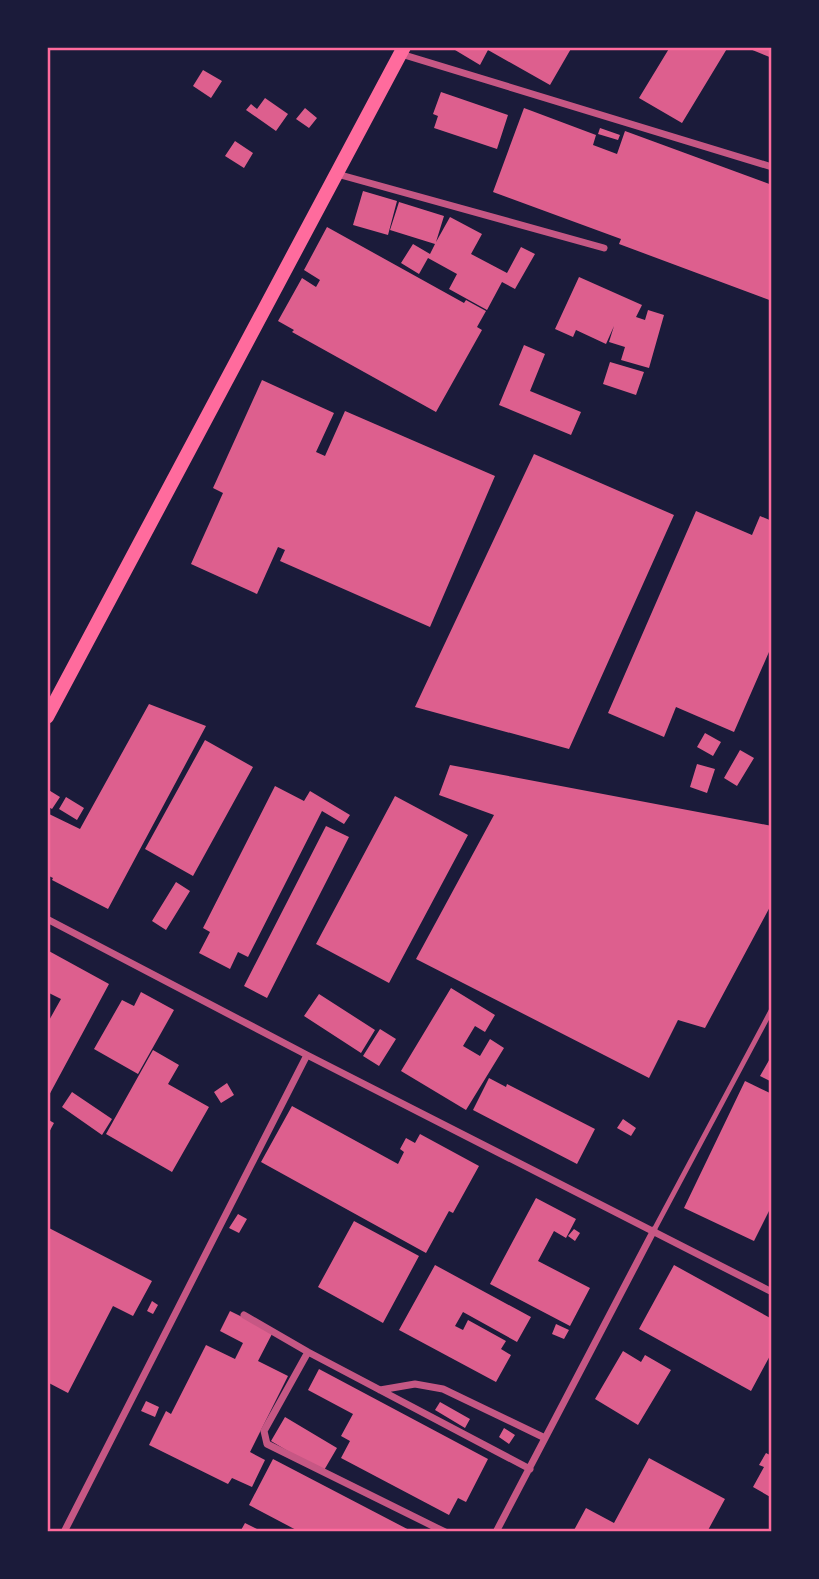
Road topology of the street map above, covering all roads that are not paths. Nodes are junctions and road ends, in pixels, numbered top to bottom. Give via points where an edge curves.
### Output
1 (402, 50) edge
2 (772, 167) edge
3 (337, 174) junction
4 (604, 248) dead end
5 (47, 717) edge
6 (47, 919) edge
7 (772, 1009) edge
8 (307, 1055) junction
9 (654, 1230) junction
10 (772, 1292) edge
11 (244, 1315) dead end
12 (308, 1352) junction
13 (379, 1390) junction
14 (545, 1438) junction
15 (530, 1469) junction
16 (64, 1532) edge
17 (446, 1532) edge
18 (496, 1532) edge

1 - 2 street
1 - 3 main road
3 - 4 street
3 - 5 main road
6 - 8 street
7 - 9 lane
8 - 9 street
8 - 16 street
9 - 10 street
9 - 14 street
11 - 12 street
12 - 13 street
12 - 17 street via 264,1431 267,1444
13 - 14 street via 415,1384 443,1390
13 - 15 street
14 - 15 street
15 - 18 street

